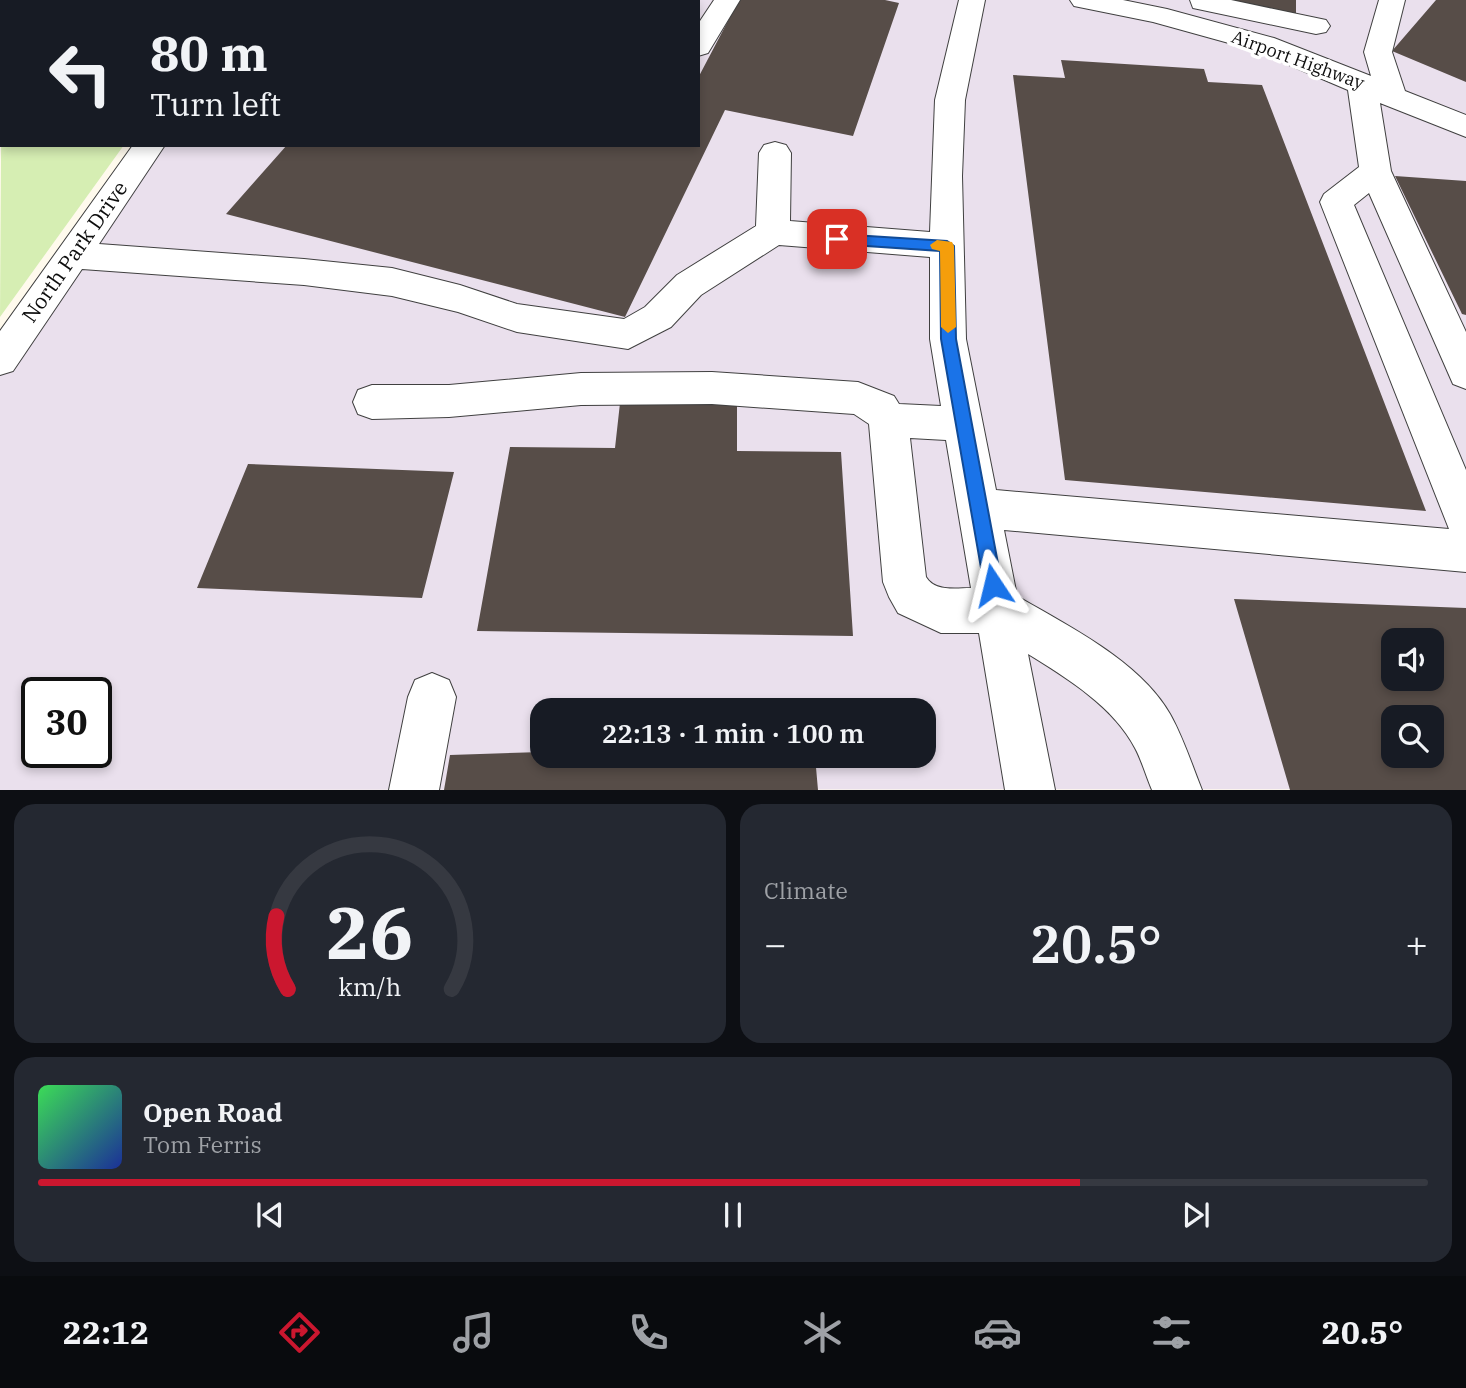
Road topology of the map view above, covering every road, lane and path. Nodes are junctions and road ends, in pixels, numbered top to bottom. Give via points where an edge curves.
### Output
1 (727, 0) edge
2 (972, 0) edge
3 (1083, 0) edge
4 (1193, 0) edge
5 (1392, 0) edge
6 (1316, 13) edge
7 (700, 44) edge
8 (1312, 62) junction
9 (1362, 83) junction
10 (1392, 96) junction
11 (1466, 127) edge
12 (149, 147) edge
13 (775, 153) dead end
14 (1375, 171) junction
15 (773, 232) junction
16 (947, 246) junction
17 (72, 255) junction
18 (0, 360) edge
19 (1466, 373) edge
20 (372, 402) dead end
21 (888, 420) junction
22 (964, 424) junction
23 (979, 508) junction
24 (1466, 520) edge
25 (1466, 551) edge
26 (998, 610) junction
27 (432, 697) dead end
28 (414, 789) edge
29 (1030, 789) edge
30 (1177, 789) edge

1 - 7 street
2 - 16 street via 950,100
3 - 8 street, Airport Highway via 1184,22
4 - 6 street
5 - 10 street via 1378,52
6 - 8 street
8 - 9 street, Airport Highway
9 - 10 street, Airport Highway
9 - 14 street
10 - 11 street, Airport Highway
12 - 17 street, North Park Drive
13 - 15 street
14 - 19 street
14 - 24 street via 1336,202
15 - 16 street
15 - 17 street via 689,285 658,317 628,334 517,318 392,282
16 - 22 street via 948,339
17 - 18 street, North Park Drive
20 - 21 street via 449,401 581,389 712,388 858,398 880,408
21 - 22 street
21 - 26 street via 905,582 914,598 941,611
22 - 23 street
23 - 25 street
23 - 26 street
26 - 29 street
26 - 30 street via 1074,656 1127,696 1153,731
27 - 28 street

